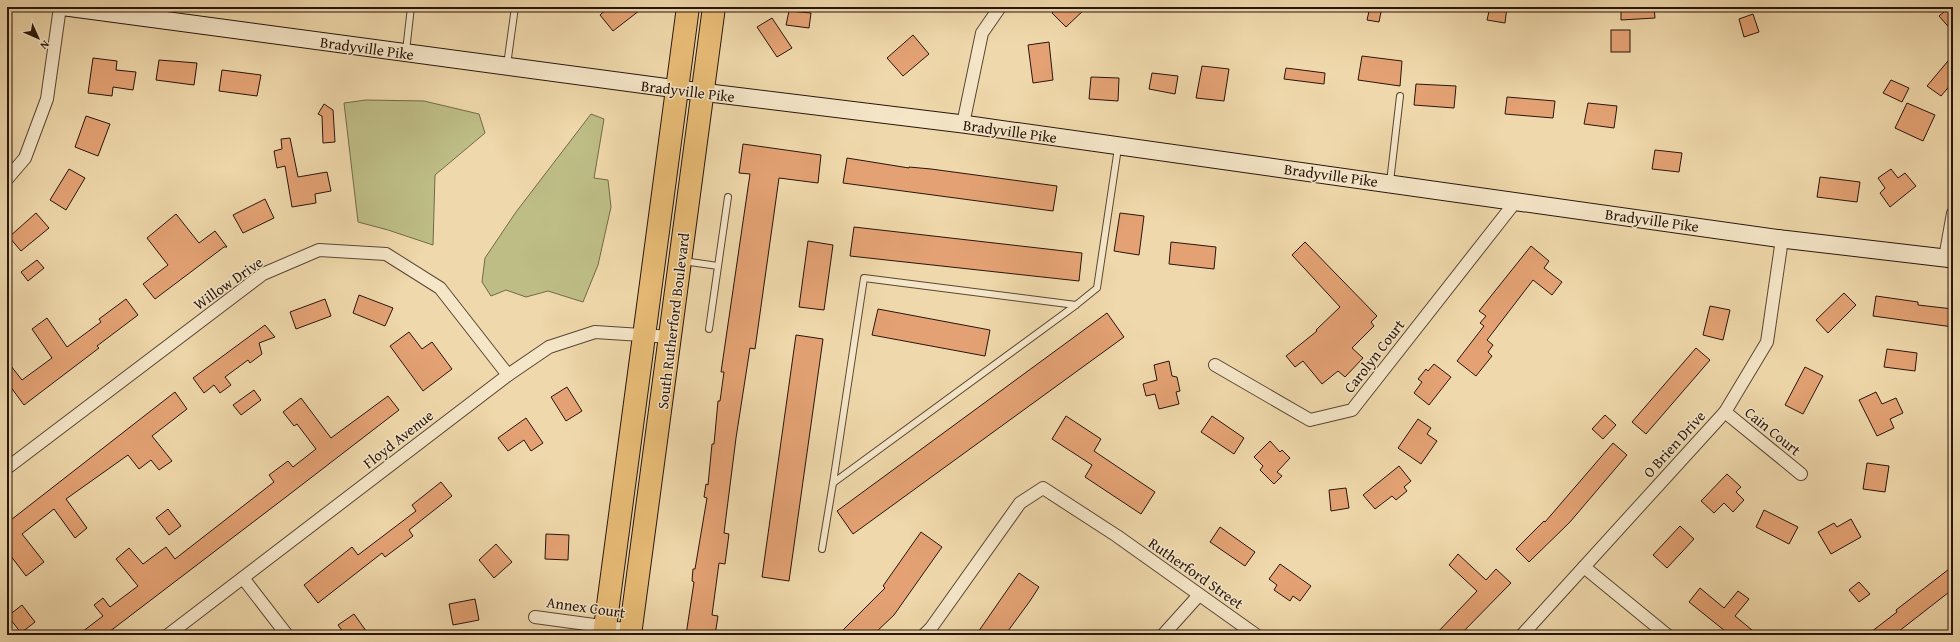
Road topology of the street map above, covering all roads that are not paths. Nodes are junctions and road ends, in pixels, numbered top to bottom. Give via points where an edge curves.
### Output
1 (60, 7) edge
2 (66, 7) edge
3 (411, 7) edge
4 (515, 7) edge
5 (688, 7) edge
6 (714, 7) edge
7 (1000, 7) edge
8 (406, 53) junction
9 (506, 66) junction
10 (677, 89) junction
11 (703, 93) junction
12 (1400, 96) dead end
13 (963, 124) junction
14 (1118, 146) junction
15 (7, 178) edge
16 (1390, 184) junction
17 (728, 197) dead end
18 (1516, 201) junction
19 (1953, 213) edge
20 (1782, 239) junction
21 (1949, 259) edge
22 (681, 261) junction
23 (718, 266) junction
24 (1076, 305) junction
25 (709, 329) dead end
26 (644, 334) junction
27 (672, 337) junction
28 (1215, 365) dead end
29 (508, 375) junction
30 (1725, 412) junction
31 (7, 468) edge
32 (1801, 474) dead end
33 (833, 483) junction
34 (822, 549) dead end
35 (1584, 568) junction
36 (243, 578) junction
37 (1199, 595) junction
38 (535, 617) dead end
39 (604, 631) edge
40 (631, 632) edge
41 (168, 635) edge
42 (287, 635) edge
43 (924, 635) edge
44 (1163, 635) edge
45 (1256, 635) edge
46 (1522, 635) edge
47 (1667, 635) edge

1 - 15 street via 47,99 25,158
2 - 8 main road, Bradyville Pike
3 - 8 lane
4 - 9 lane
5 - 10 highway, South Rutherford Boulevard
6 - 11 highway, South Rutherford Boulevard
7 - 13 street via 982,33
8 - 9 main road, Bradyville Pike
9 - 10 main road, Bradyville Pike
10 - 11 main road, Bradyville Pike
10 - 26 highway, South Rutherford Boulevard
11 - 13 main road, Bradyville Pike
11 - 22 highway, South Rutherford Boulevard
12 - 16 lane
13 - 14 main road, Bradyville Pike
14 - 16 main road, Bradyville Pike
14 - 24 lane via 1097,288
16 - 18 main road, Bradyville Pike
17 - 23 lane
18 - 20 main road, Bradyville Pike
18 - 28 street, Carolyn Court via 1352,410 1310,420
19 - 21 street
20 - 21 main road, Bradyville Pike
20 - 30 street, O Brien Drive via 1766,342
22 - 23 lane
22 - 27 highway, South Rutherford Boulevard
23 - 25 lane
24 - 33 lane
24 - 33 lane via 864,278
26 - 27 street, Floyd Avenue
26 - 29 street, Floyd Avenue via 595,332 549,347
26 - 39 highway, South Rutherford Boulevard
27 - 40 highway, South Rutherford Boulevard
29 - 31 street, Willow Drive via 440,288 386,254 319,250 264,274
29 - 36 street, Floyd Avenue
30 - 32 street, Cain Court
30 - 35 street, O Brien Drive
33 - 34 lane
35 - 46 street, O Brien Drive
35 - 47 street
36 - 41 street, Floyd Avenue
36 - 42 street
37 - 43 street, Rutherford Street via 1117,536 1043,488 1020,503
37 - 44 street
37 - 45 street, Rutherford Street
38 - 39 street, Annex Court
39 - 40 street, Annex Court

